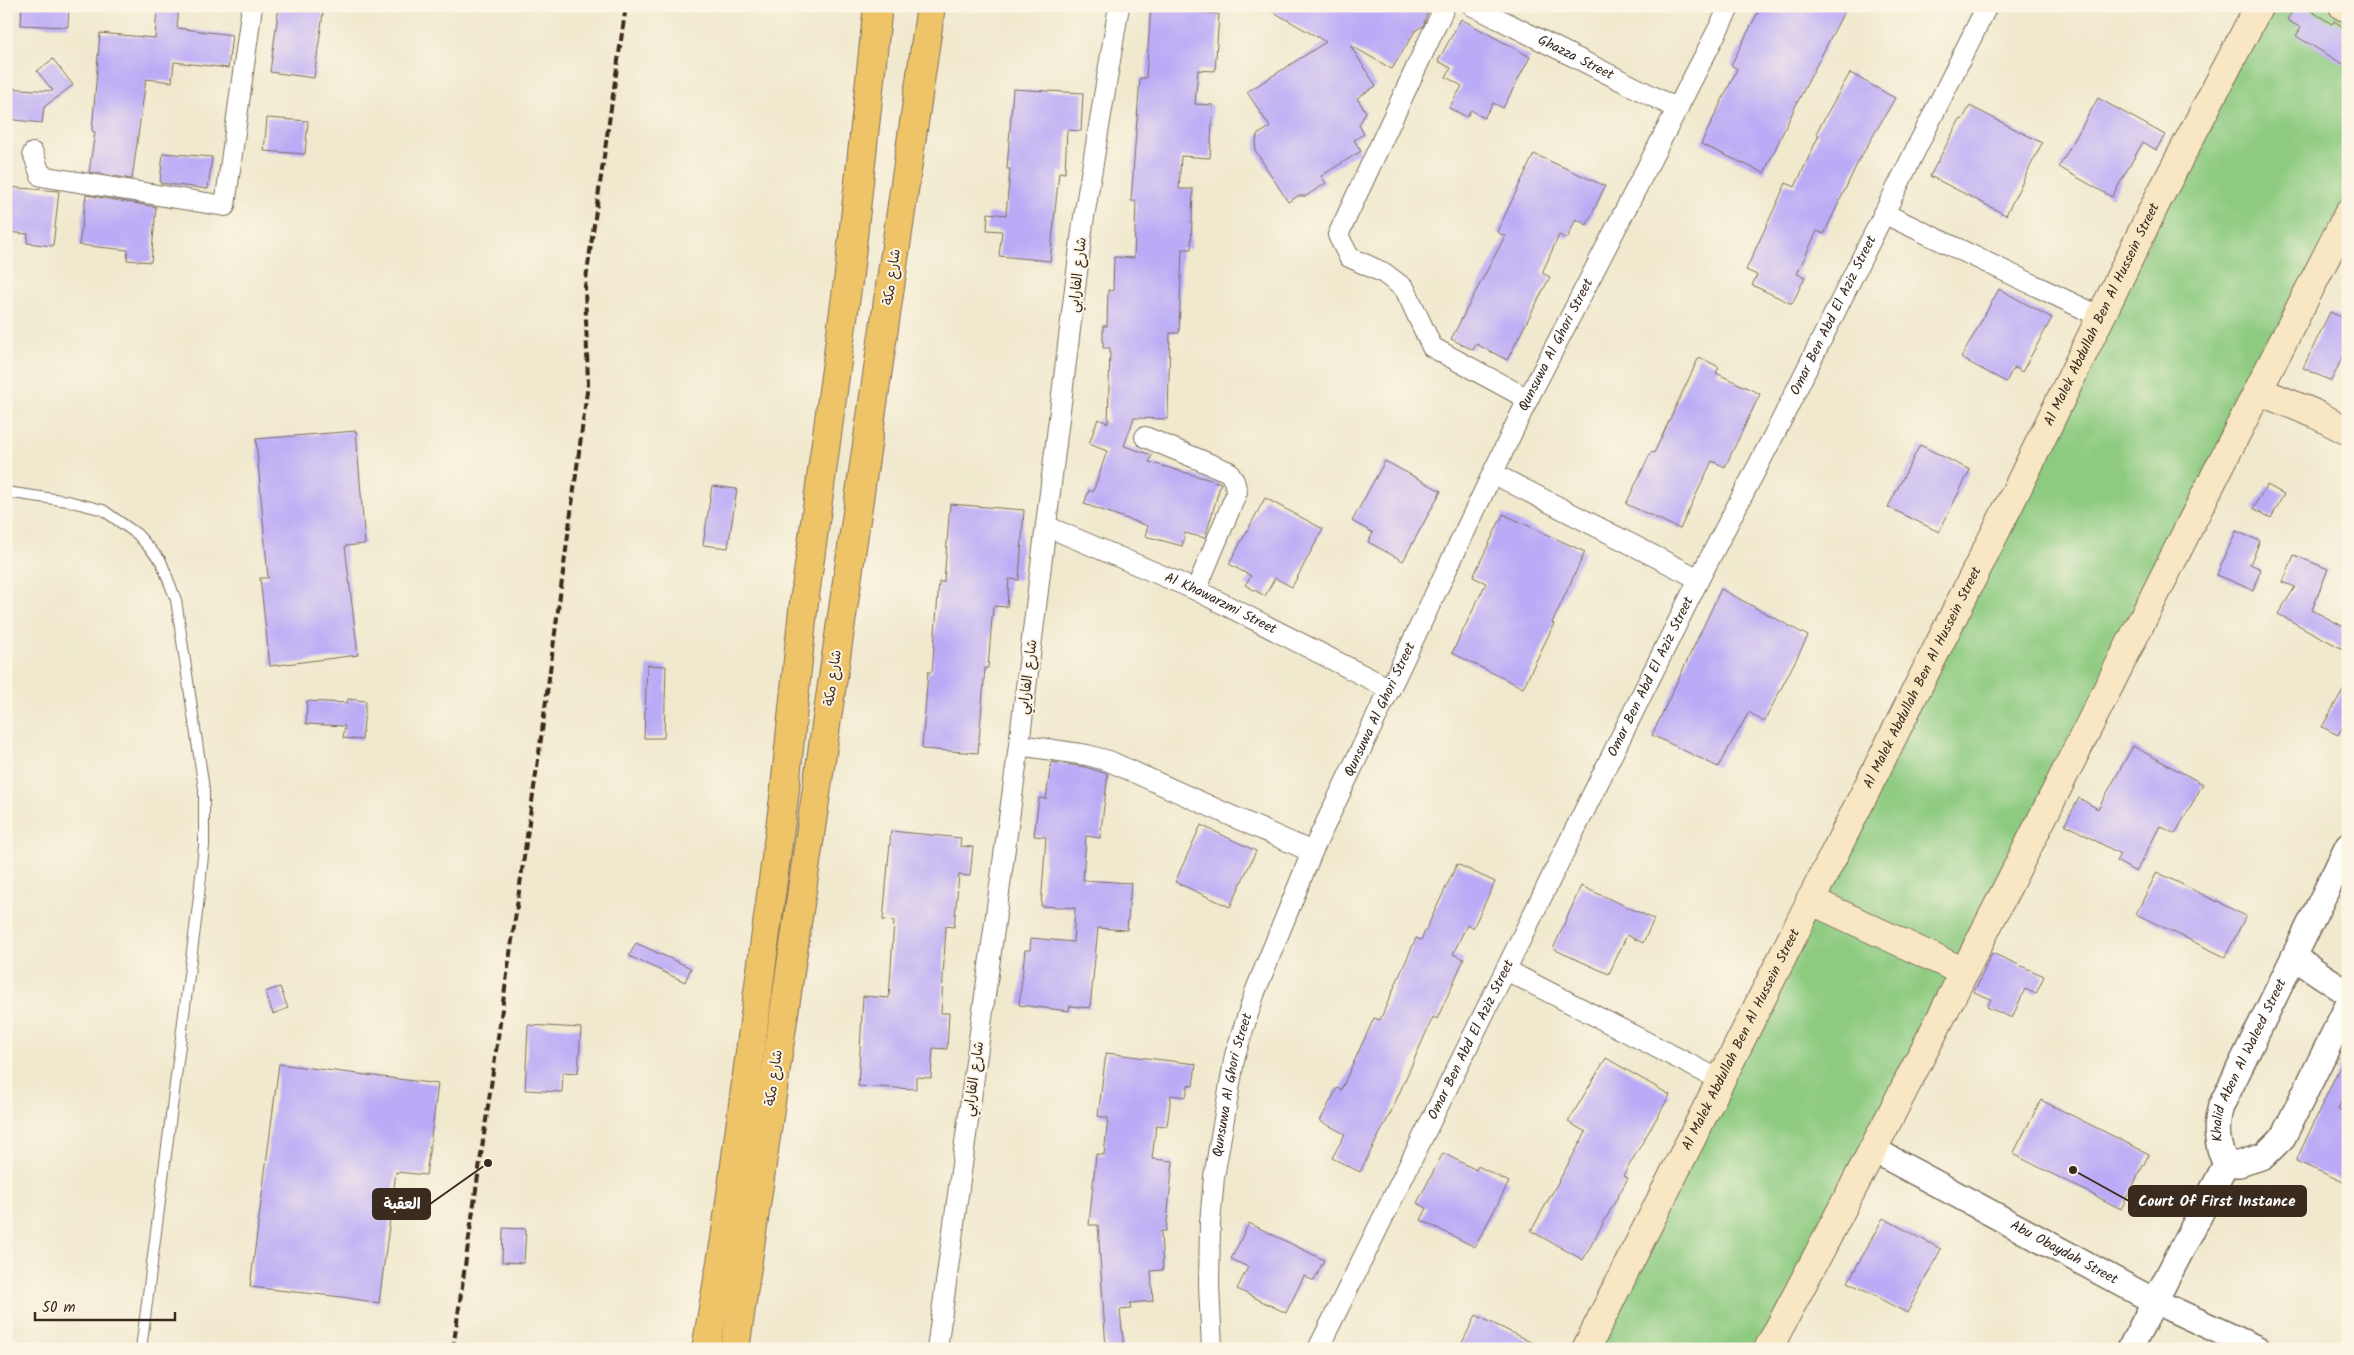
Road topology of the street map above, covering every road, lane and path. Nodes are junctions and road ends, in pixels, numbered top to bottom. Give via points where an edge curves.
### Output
1 (252, 6) edge
2 (878, 6) edge
3 (931, 6) edge
4 (1119, 6) edge
5 (1444, 6) edge
6 (1473, 6) edge
7 (1730, 6) edge
8 (1987, 6) edge
9 (2259, 6) edge
10 (2343, 6) edge
11 (2348, 8) edge
12 (1678, 109) junction
13 (33, 153) dead end
14 (1883, 213) junction
15 (2348, 214) edge
16 (2101, 317) junction
17 (2259, 391) junction
18 (1528, 400) junction
19 (2348, 431) edge
20 (1145, 437) dead end
21 (1494, 474) junction
22 (6, 492) edge
23 (1046, 526) junction
24 (1699, 579) junction
25 (1196, 590) junction
26 (1390, 690) junction
27 (1019, 745) junction
28 (2348, 846) edge
29 (1312, 852) junction
30 (1810, 900) junction
31 (2294, 957) junction
32 (1506, 970) junction
33 (1964, 972) junction
34 (2348, 994) edge
35 (2348, 1005) edge
36 (1720, 1080) junction
37 (1874, 1150) junction
38 (2226, 1164) junction
39 (2154, 1301) junction
40 (141, 1349) edge
41 (706, 1349) edge
42 (735, 1349) edge
43 (937, 1349) edge
44 (1212, 1349) edge
45 (1318, 1349) edge
46 (1586, 1349) edge
47 (1768, 1349) edge
48 (2130, 1349) edge
49 (2258, 1349) edge

1 - 13 street via 225,206 41,176
2 - 41 main road, شارع مكة via 849,274 803,610 784,798 725,1239
3 - 42 main road, شارع مكة
4 - 23 street, شارع الفارابي via 1083,222
5 - 18 street via 1338,235 1349,257 1384,273 1405,289 1432,347
6 - 12 street, Ghazza Street
7 - 12 street, Qunsuwa Al Ghori Street
8 - 14 street, Omar Ben Abd El Aziz Street
9 - 16 main road, Al Malek Abdullah Ben Al Hussein Street via 2157,201
10 - 11 main road
12 - 18 street, Qunsuwa Al Ghori Street
14 - 16 street
14 - 24 street, Omar Ben Abd El Aziz Street
15 - 17 main road
16 - 30 main road, Al Malek Abdullah Ben Al Hussein Street
17 - 19 main road
17 - 33 main road
18 - 21 street, Qunsuwa Al Ghori Street
20 - 25 street via 1229,472 1234,481 1237,492
21 - 24 street
21 - 26 street, Qunsuwa Al Ghori Street
22 - 40 lane via 103,510 137,534 161,561 176,600 204,789 204,846
23 - 25 street, Al Khawarzmi Street
23 - 27 street, شارع الفارابي
24 - 32 street, Omar Ben Abd El Aziz Street
25 - 26 street, Al Khawarzmi Street
26 - 29 street, Qunsuwa Al Ghori Street
27 - 29 street via 1109,761
27 - 43 street, شارع الفارابي
28 - 31 street, Khalid Aben Al Waleed Street
29 - 44 street, Qunsuwa Al Ghori Street via 1255,992 1235,1056 1222,1125 1210,1224
30 - 33 main road
30 - 36 main road, Al Malek Abdullah Ben Al Hussein Street
31 - 34 street
31 - 38 street, Khalid Aben Al Waleed Street via 2221,1106 2217,1136
32 - 36 street
32 - 45 street, Omar Ben Abd El Aziz Street
33 - 37 main road
35 - 38 street, Khalid Aben Al Waleed Street via 2283,1138 2269,1152 2252,1161
36 - 46 main road, Al Malek Abdullah Ben Al Hussein Street
37 - 39 street, Abu Obaydah Street
37 - 47 main road
38 - 39 street
39 - 48 street
39 - 49 street, Abu Obaydah Street

